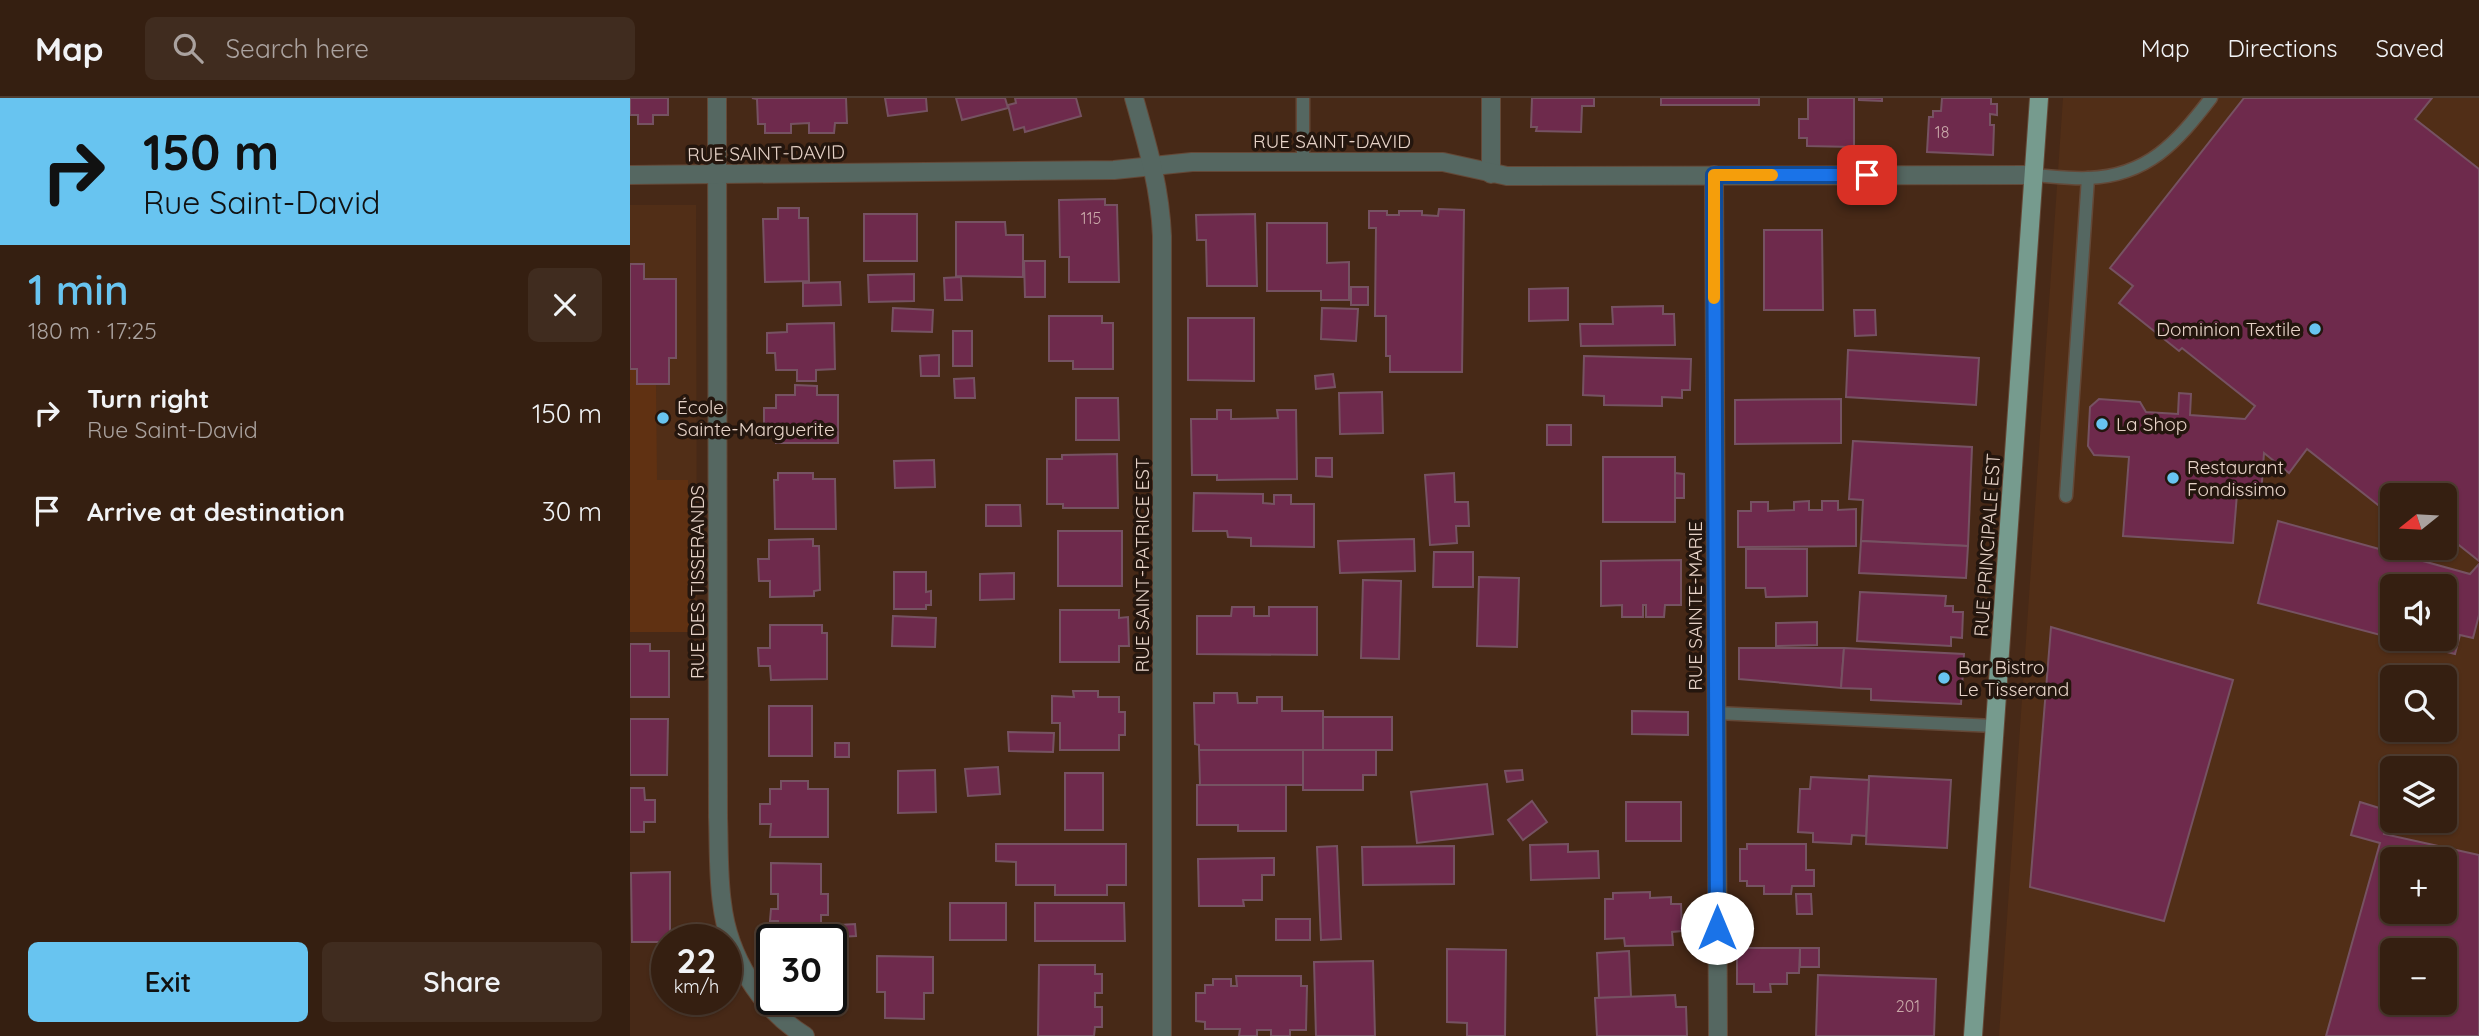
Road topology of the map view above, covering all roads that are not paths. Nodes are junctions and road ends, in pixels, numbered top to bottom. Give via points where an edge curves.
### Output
1 (717, 98) edge
2 (1134, 98) edge
3 (1303, 98) edge
4 (1491, 98) edge
5 (2039, 98) edge
6 (2211, 98) edge
7 (1303, 163) junction
8 (1154, 167) junction
9 (1491, 174) junction
10 (630, 175) edge
11 (717, 175) junction
12 (1714, 175) junction
13 (2034, 175) junction
14 (2088, 178) junction
15 (2066, 496) dead end
16 (1716, 713) junction
17 (1995, 726) junction
18 (805, 1036) edge
19 (1162, 1036) edge
20 (1718, 1036) edge
21 (1973, 1036) edge

1 - 11 street, RUE DES TISSERANDS
2 - 8 street, RUE SAINT-PATRICE EST
3 - 7 lane
4 - 9 street
5 - 13 main road, RUE PRINCIPALE EST
6 - 14 lane via 2172,145 2154,159 2133,170
7 - 8 street, RUE SAINT-DAVID via 1192,162
7 - 9 street, RUE SAINT-DAVID via 1443,162
8 - 11 street, RUE SAINT-DAVID
8 - 19 street, RUE SAINT-PATRICE EST via 1162,236
9 - 12 street, RUE SAINT-DAVID
10 - 11 street, RUE SAINT-DAVID
11 - 18 street, RUE DES TISSERANDS via 722,903 734,952 746,974 778,1015
12 - 13 street, RUE SAINT-DAVID
12 - 16 street, RUE SAINTE-MARIE
13 - 14 lane
13 - 17 main road, RUE PRINCIPALE EST
14 - 15 lane
16 - 17 lane
16 - 20 street, RUE SAINTE-MARIE
17 - 21 main road, RUE PRINCIPALE EST

